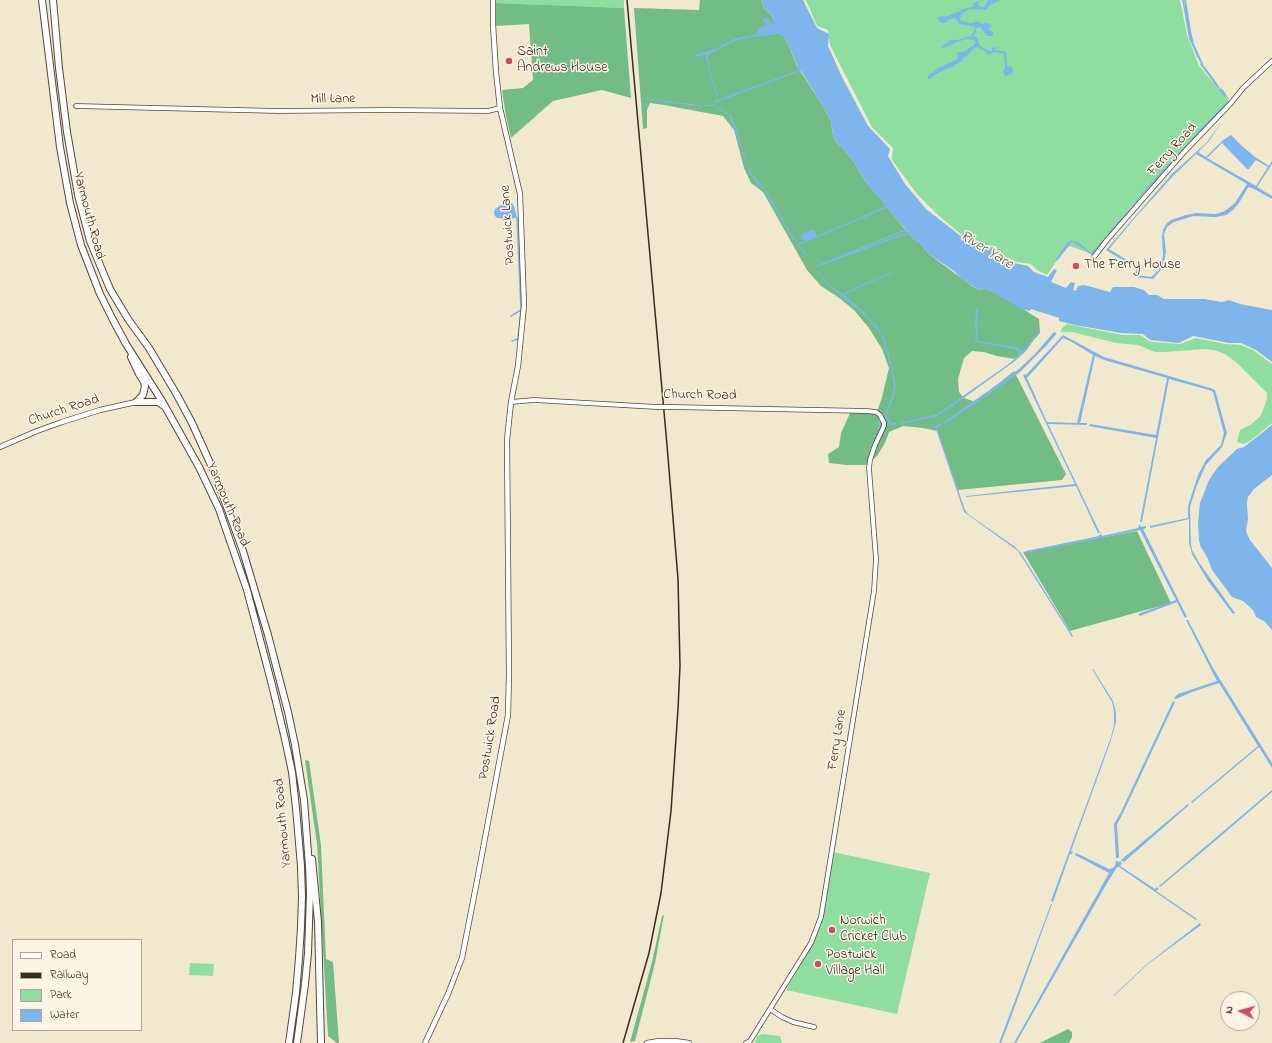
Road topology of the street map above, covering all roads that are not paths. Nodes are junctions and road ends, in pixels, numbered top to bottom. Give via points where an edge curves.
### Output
1 (42, 0) edge
2 (53, 0) edge
3 (493, 0) edge
4 (1272, 61) edge
5 (76, 106) dead end
6 (166, 108) junction
7 (500, 108) junction
8 (166, 114) dead end
9 (1094, 257) dead end
10 (126, 344) junction
11 (136, 402) junction
12 (510, 402) junction
13 (164, 406) junction
14 (884, 423) joint
15 (0, 447) edge
16 (305, 818) junction
17 (770, 1009) junction
18 (321, 1017) junction
19 (814, 1027) dead end
20 (749, 1042) edge
21 (289, 1043) edge
22 (297, 1043) edge
23 (321, 1043) edge
24 (326, 1043) edge
25 (425, 1043) edge
26 (647, 1043) edge
27 (689, 1043) edge

1 - 10 highway, Yarmouth Road via 60,147 70,203 89,268
2 - 16 highway, Yarmouth Road via 67,132 78,195 90,241 110,290 178,395 215,474 243,552 268,635 288,712
3 - 7 street, Postwick Lane
4 - 9 street, Ferry Road via 1243,88 1185,151
5 - 6 street, Mill Lane
6 - 7 street, Mill Lane via 278,111 488,111
6 - 8 street
7 - 12 street, Postwick Lane via 520,194 522,218 524,305 518,366
10 - 11 highway via 144,382 143,395
10 - 13 highway, Yarmouth Road
11 - 13 highway via 158,402
11 - 15 street, Church Road via 62,422
12 - 14 street, Church Road, bridge via 534,400 657,407 867,411 876,412
12 - 25 street, Postwick Road via 507,440 508,715 462,958
13 - 21 highway, Yarmouth Road via 199,467 219,509 247,590 292,772 302,897 296,992
14 - 17 street, Ferry Lane via 870,464 876,559 874,591 828,882 821,917 811,943
16 - 18 highway via 318,922
16 - 22 highway via 309,866 309,929
17 - 19 street via 794,1022
17 - 20 street, Ferry Lane
18 - 23 highway
18 - 24 highway
26 - 27 street

